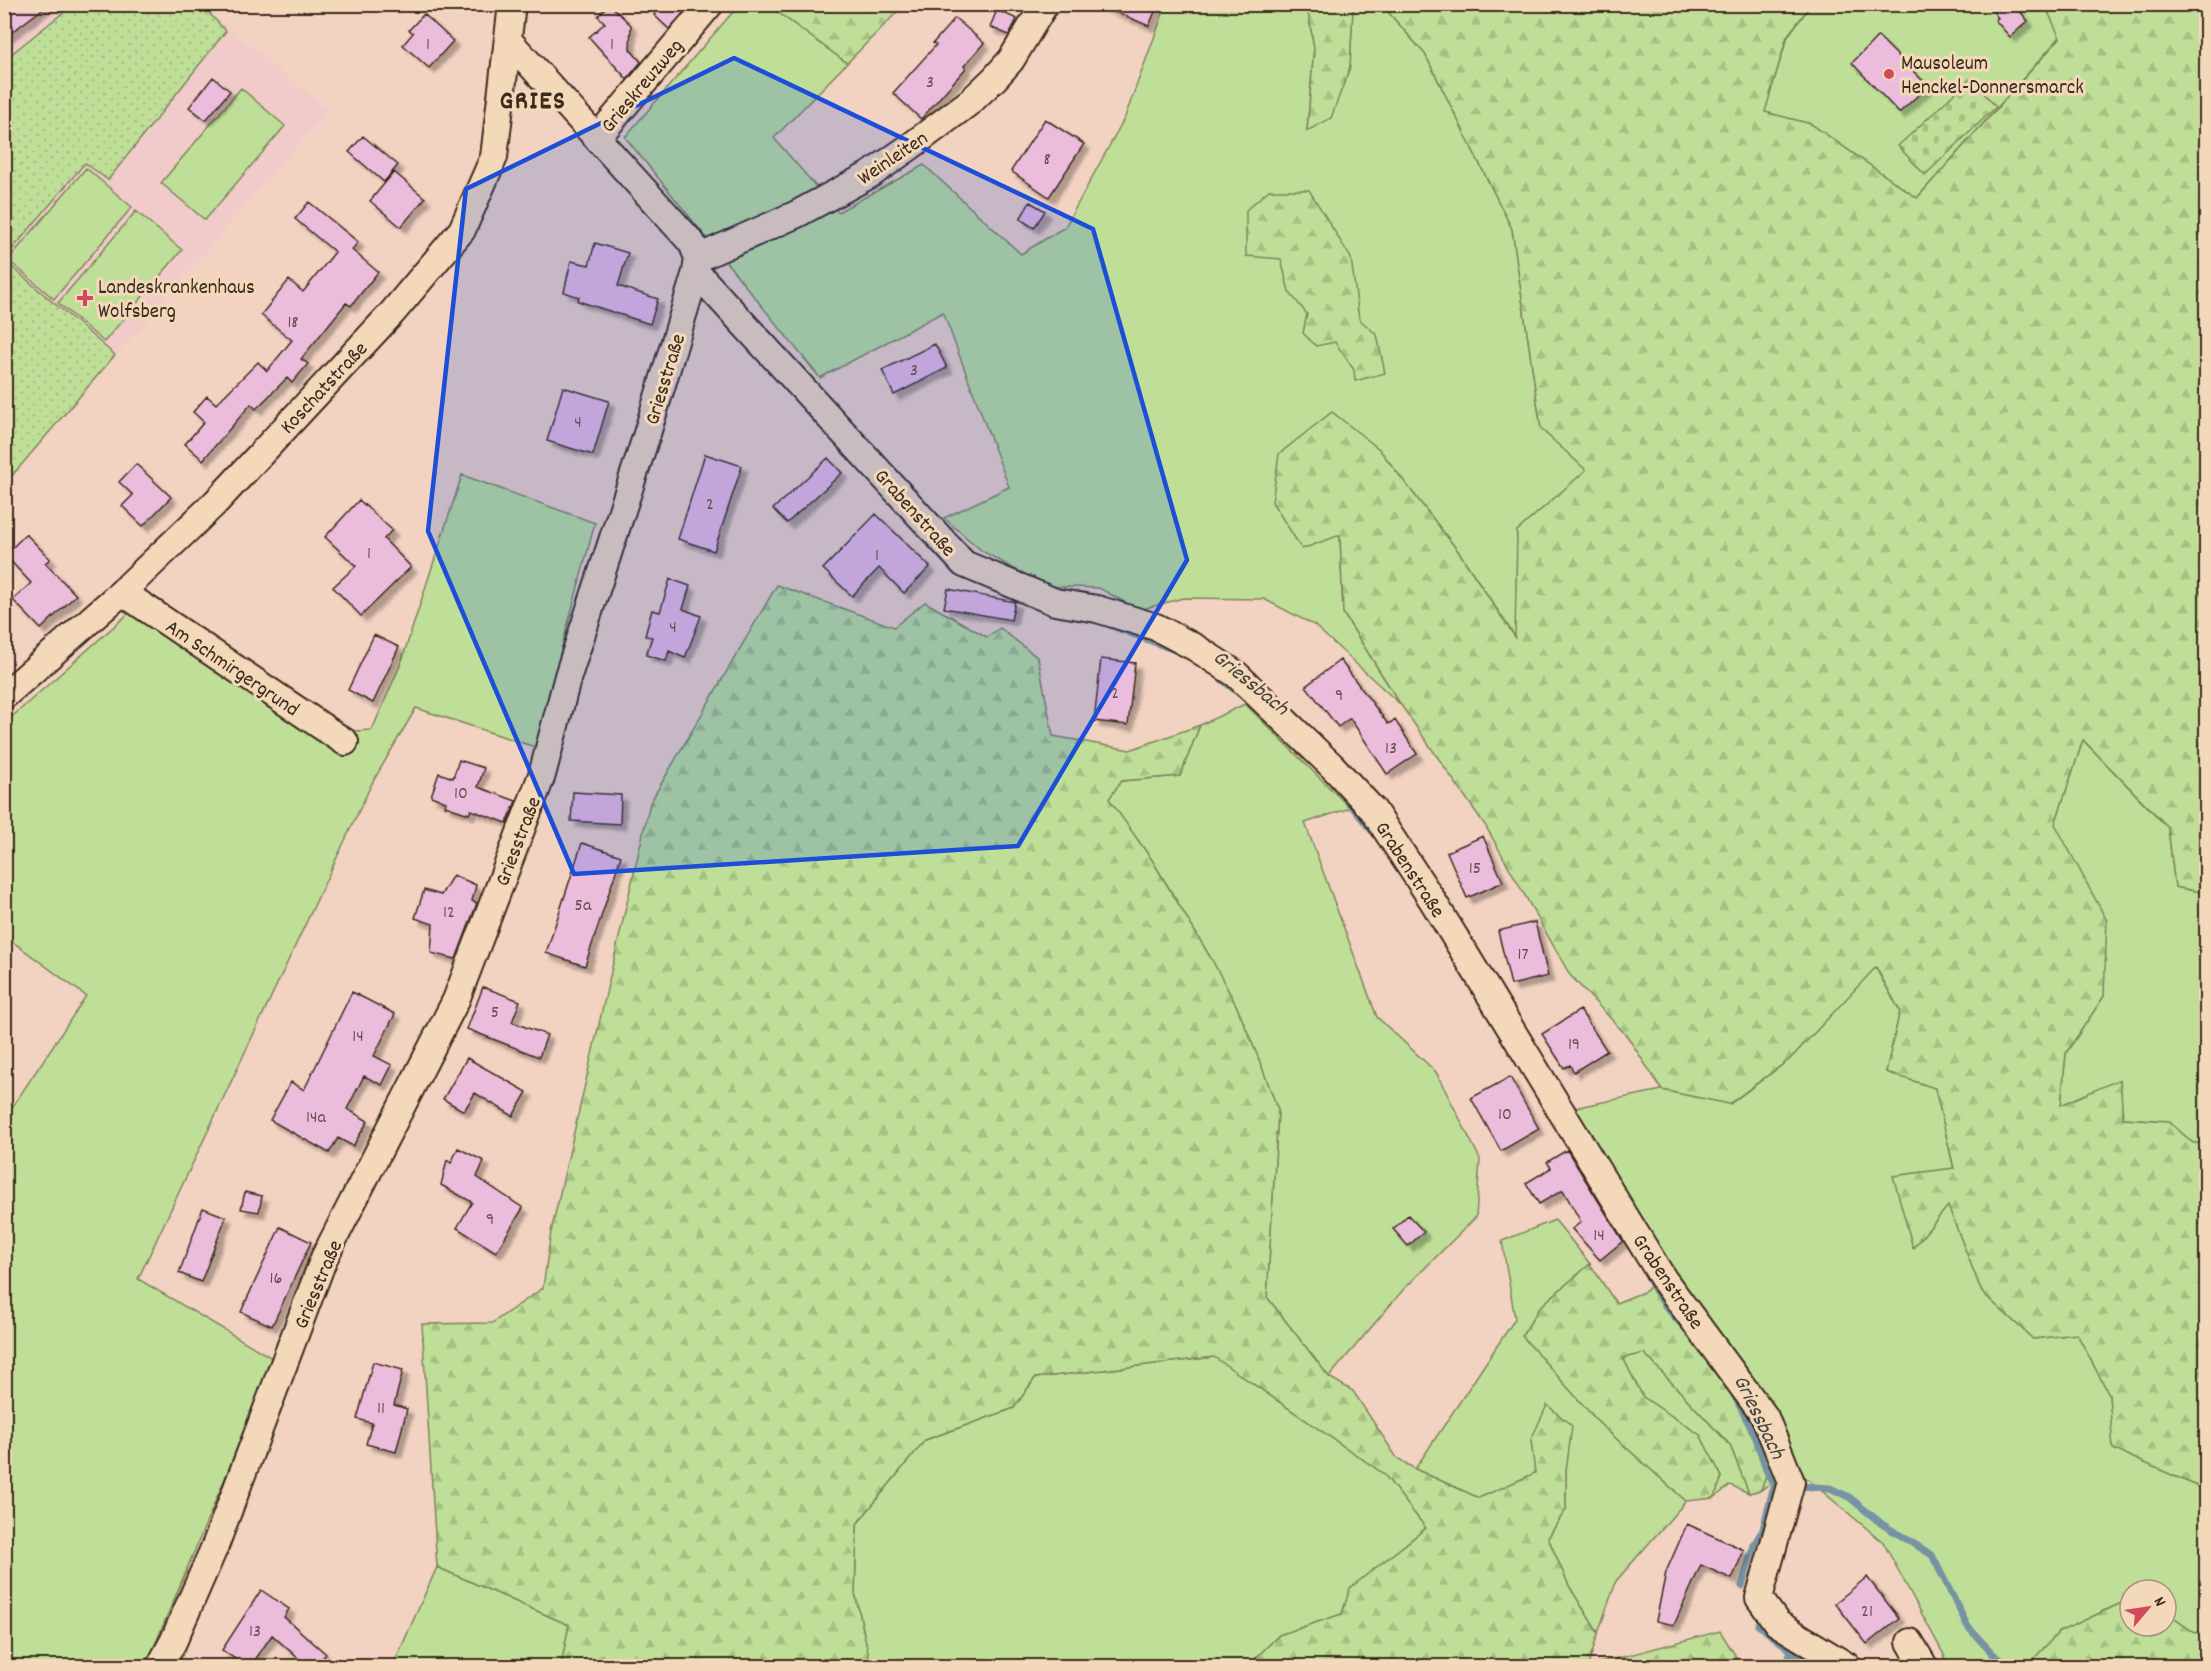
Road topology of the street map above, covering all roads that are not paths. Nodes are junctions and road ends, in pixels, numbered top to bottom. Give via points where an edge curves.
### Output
1 (512, 4) edge
2 (710, 4) edge
3 (1045, 4) edge
4 (509, 41) junction
5 (597, 138) junction
6 (697, 265) junction
7 (122, 592) junction
8 (4, 696) edge
9 (345, 742) dead end
10 (1910, 1642) dead end
11 (160, 1666) edge
12 (1846, 1666) edge
13 (1924, 1666) edge

1 - 4 street, Koschatstraße
2 - 5 street, Grieskreuzweg
3 - 6 street, Weinleiten via 1011,60 971,101 871,174
4 - 5 street
4 - 7 street, Koschatstraße via 494,157 462,230 392,313 223,494
5 - 6 street via 692,243
6 - 11 street, Griesstraße via 568,676 542,775 456,1000 324,1258 215,1546
6 - 12 street, Grabenstraße via 964,564 1054,602 1097,609 1156,627 1196,648 1236,674 1373,810 1664,1280 1765,1417 1791,1482 1759,1598 1777,1623
7 - 8 street, Koschatstraße
7 - 9 street, Am Schmirgergrund
10 - 13 street

